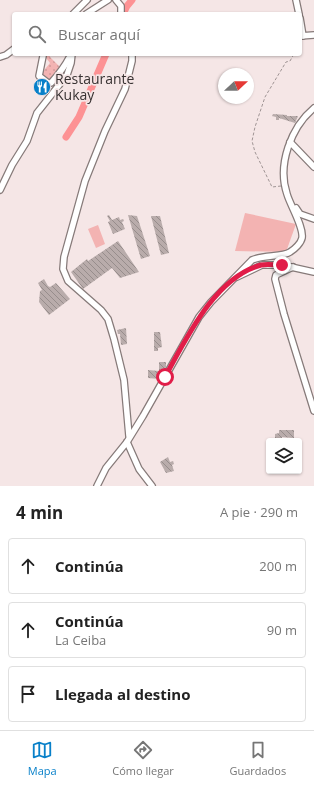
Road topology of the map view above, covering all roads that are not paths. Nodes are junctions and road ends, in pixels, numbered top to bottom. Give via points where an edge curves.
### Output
1 (87, 0) edge
2 (108, 0) edge
3 (116, 0) edge
4 (296, 0) edge
5 (75, 12) edge
6 (89, 12) edge
7 (122, 12) edge
8 (299, 12) edge
9 (314, 35) edge
10 (302, 36) edge
11 (12, 51) edge
12 (43, 56) dead end
13 (71, 56) edge
14 (72, 56) edge
15 (132, 56) edge
16 (0, 57) edge
17 (314, 108) edge
18 (290, 142) junction
19 (314, 167) edge
20 (0, 190) edge
21 (287, 195) junction
22 (314, 219) edge
23 (293, 267) junction
24 (314, 272) edge
25 (231, 280) junction
26 (314, 411) edge
27 (128, 439) junction
28 (97, 486) edge
29 (152, 486) edge

1 - 5 street
2 - 6 street
3 - 7 street
4 - 8 street
9 - 10 street
11 - 16 street
12 - 13 street via 40,76 50,83
14 - 20 street via 67,75 37,113 27,140
15 - 27 street via 125,90 84,181 63,268 68,281 108,319 124,380
17 - 18 street via 306,115
18 - 19 street
18 - 21 street via 284,173
21 - 22 street via 300,214
21 - 25 street via 302,232 299,244 290,253 252,260
23 - 24 street
23 - 25 street via 262,265
23 - 26 street via 278,273 276,279
25 - 27 street via 199,317
27 - 28 street via 106,468
27 - 29 street via 139,469

